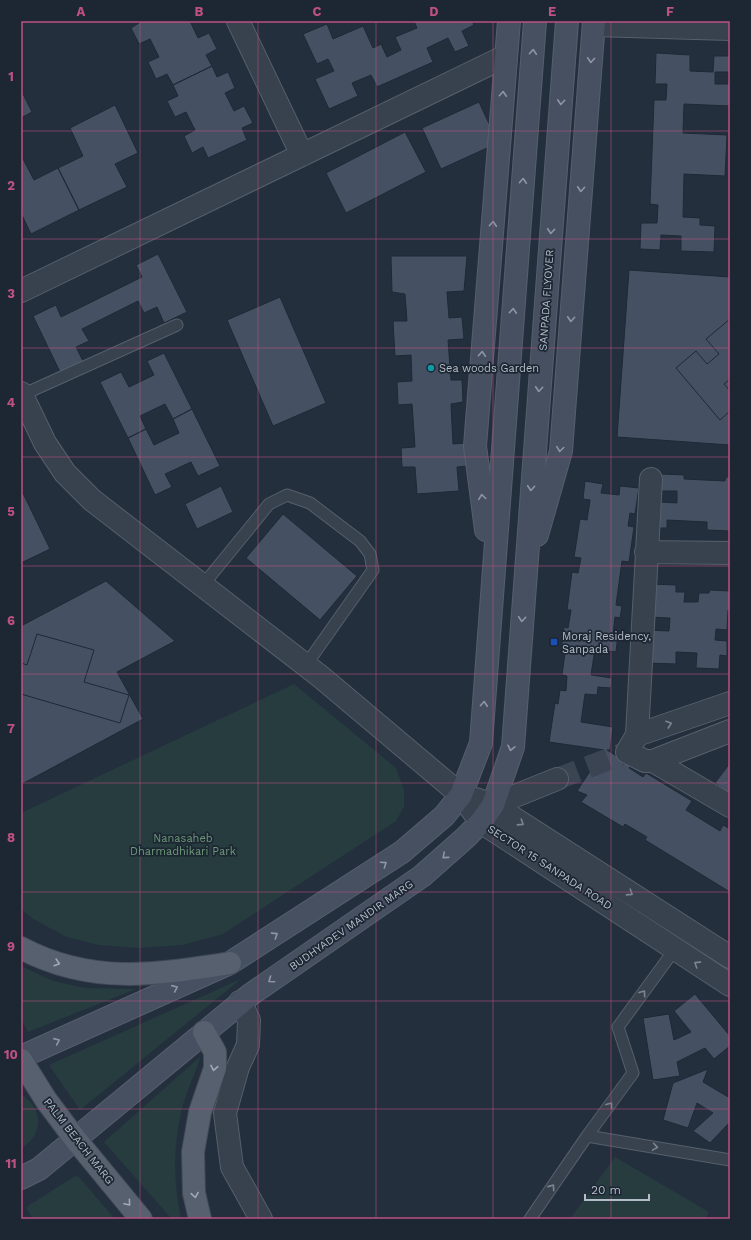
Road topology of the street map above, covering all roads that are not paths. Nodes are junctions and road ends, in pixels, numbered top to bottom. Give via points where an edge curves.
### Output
1 (238, 21) edge
2 (508, 21) edge
3 (535, 21) edge
4 (567, 21) edge
5 (594, 23) edge
6 (730, 29) edge
7 (506, 56) junction
8 (302, 155) junction
9 (21, 291) edge
10 (177, 325) dead end
11 (21, 394) edge
12 (651, 479) dead end
13 (646, 552) junction
14 (730, 553) edge
15 (493, 577) junction
16 (525, 580) junction
17 (203, 586) junction
18 (306, 665) junction
19 (730, 703) edge
20 (730, 731) edge
21 (637, 735) junction
22 (653, 761) junction
23 (557, 779) tunnel mouth
24 (461, 795) junction
25 (730, 806) edge
26 (487, 814) junction
27 (21, 948) edge
28 (675, 949) junction
29 (730, 957) edge
30 (230, 964) junction
31 (730, 985) edge
32 (240, 1002) junction
33 (204, 1032) junction
34 (21, 1059) edge
35 (587, 1136) junction
36 (76, 1140) junction
37 (730, 1160) edge
38 (21, 1178) edge
39 (141, 1219) edge
40 (200, 1219) edge
41 (261, 1219) edge
42 (530, 1219) edge

1 - 8 street
2 - 7 main road
15 -> 3 main road
4 -> 16 main road, SANPADA FLYOVER
5 - 6 street
5 -> 16 main road via 561,451
7 - 8 street
15 -> 7 main road via 475,446
8 - 9 street
10 - 11 lane
11 - 17 street via 46,443 65,473 92,500
12 - 13 street
13 - 14 street
13 - 21 street
24 -> 15 main road via 481,743
16 -> 26 main road, BUDHYADEV MANDIR MARG via 513,747
17 - 18 street
17 - 18 lane via 269,504 287,494 310,503 360,541 370,554 373,570
18 - 24 street
21 -> 19 street
20 - 22 street
21 - 22 street via 627,752 645,761
22 - 25 street
23 - 26 street
24 - 26 street, SECTOR 15 SANPADA ROAD
30 -> 24 main road via 402,852 444,816
26 - 28 street, SECTOR 15 SANPADA ROAD
26 -> 29 street, SECTOR 15 SANPADA ROAD
26 -> 32 main road, BUDHYADEV MANDIR MARG via 422,876
27 -> 30 main road via 54,962 84,970 128,975
31 -> 28 street, SECTOR 15 SANPADA ROAD
35 -> 28 lane via 633,1073 618,1026
34 -> 30 main road
32 - 33 main road, BUDHYADEV MANDIR MARG
32 - 41 street via 249,1020 248,1045 238,1067 225,1113 232,1167
33 - 36 main road, BUDHYADEV MANDIR MARG
33 -> 40 main road via 215,1052 215,1068 200,1112 193,1152 194,1193
34 - 36 main road, PALM BEACH MARG via 46,1100
35 -> 37 lane
42 -> 35 lane
36 - 38 main road, BUDHYADEV MANDIR MARG via 39,1169
36 -> 39 main road, PALM BEACH MARG

